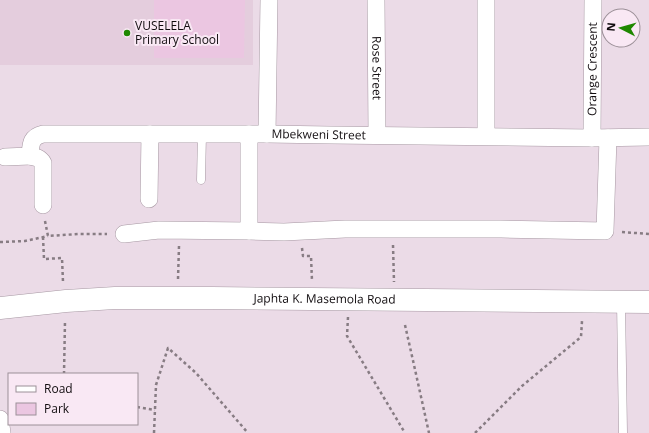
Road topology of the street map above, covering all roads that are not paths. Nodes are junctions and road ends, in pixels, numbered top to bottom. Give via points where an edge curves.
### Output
1 (268, 0) edge
2 (376, 0) edge
3 (486, 0) edge
4 (593, 0) edge
5 (150, 134) junction
6 (202, 134) junction
7 (249, 134) junction
8 (267, 134) junction
9 (377, 135) junction
10 (486, 136) junction
11 (649, 137) edge
12 (600, 138) junction
13 (30, 156) junction
14 (5, 157) dead end
15 (201, 180) dead end
16 (149, 198) dead end
17 (43, 205) road end
18 (249, 231) junction
19 (124, 234) road end
20 (621, 302) junction
21 (649, 302) edge
22 (0, 308) edge
23 (0, 418) edge
24 (2, 433) edge
25 (623, 433) edge

1 - 8 street
2 - 9 street, Rose Street
3 - 10 street
4 - 12 street, Orange Crescent
5 - 6 street, Mbekweni Street
5 - 13 street, Mbekweni Street via 37,135 32,143
5 - 16 street
6 - 7 street, Mbekweni Street
6 - 15 lane
7 - 8 street, Mbekweni Street
7 - 18 street
8 - 9 street, Mbekweni Street
9 - 10 street, Mbekweni Street
10 - 12 street, Mbekweni Street
11 - 12 street, Mbekweni Street
12 - 18 street, Orange Crescent via 605,231
13 - 14 street
13 - 17 street via 37,157 43,163
18 - 19 street via 159,230
20 - 21 main road, Japhta K. Masemola Road
20 - 22 main road, Japhta K. Masemola Road via 115,298
20 - 25 lane
23 - 24 street

